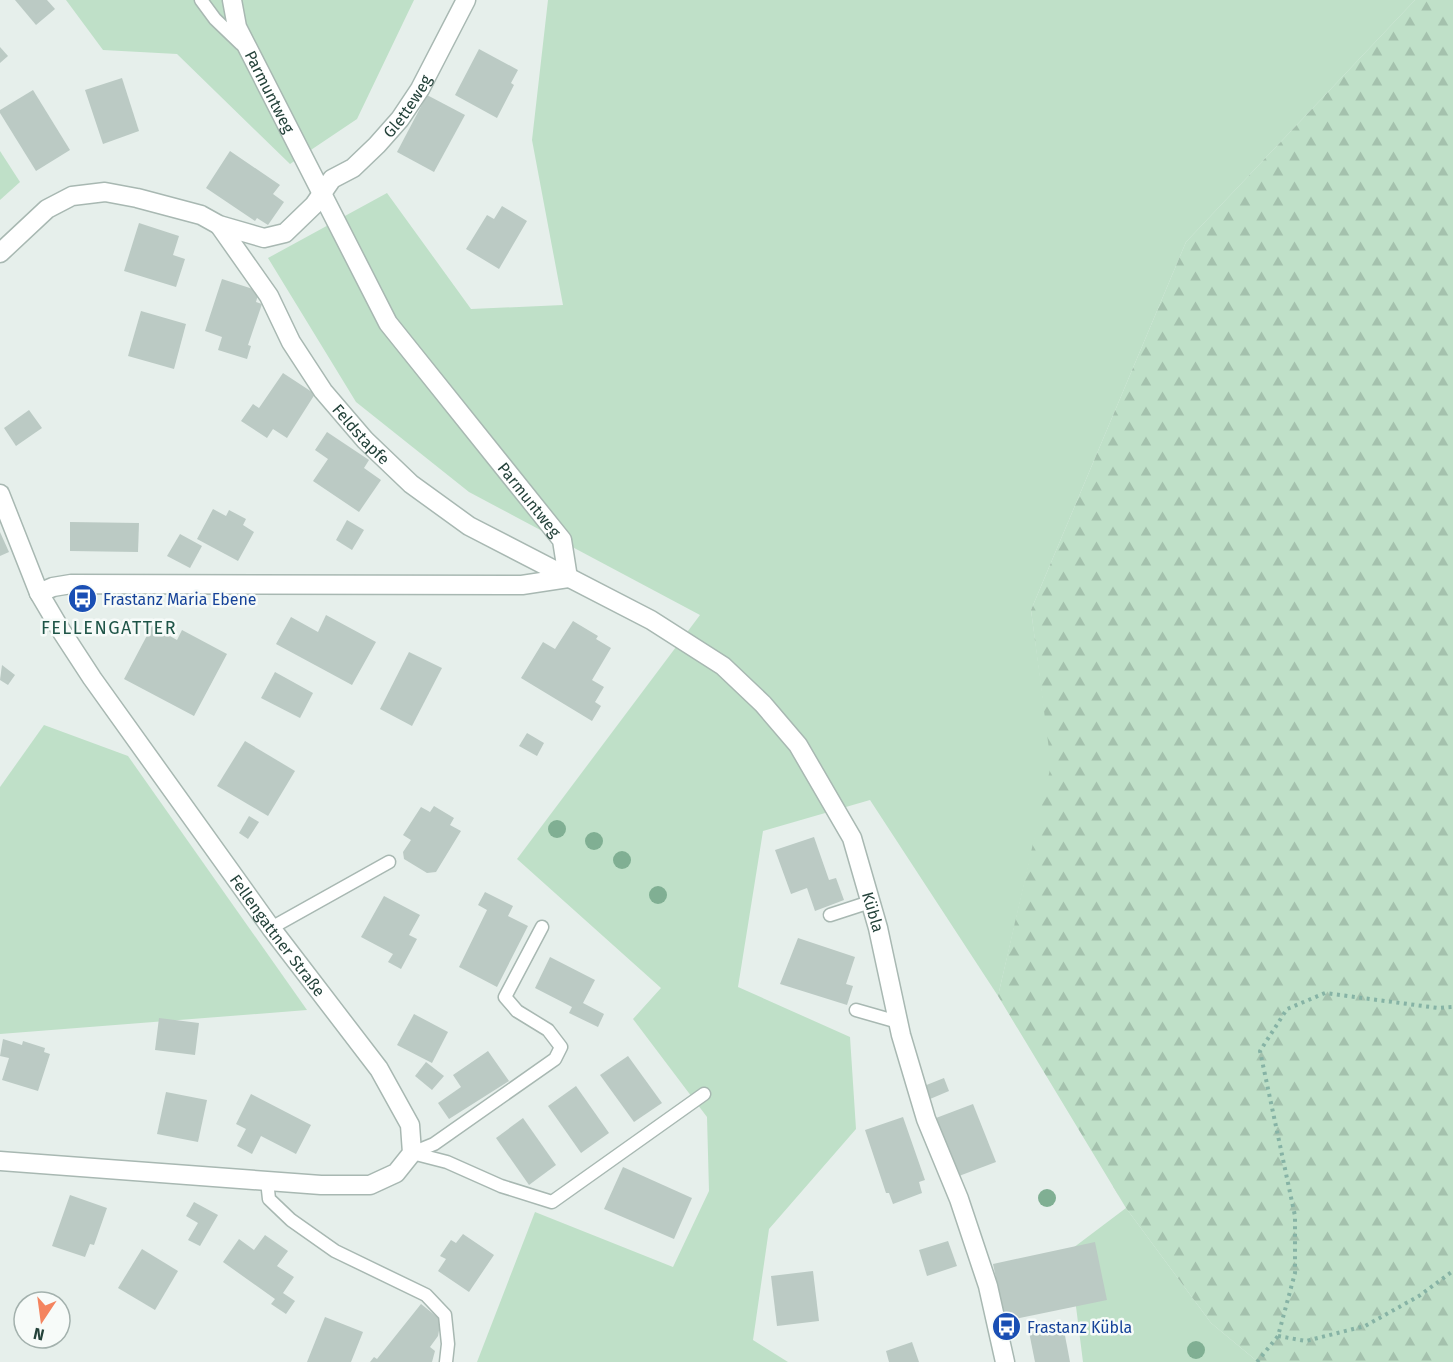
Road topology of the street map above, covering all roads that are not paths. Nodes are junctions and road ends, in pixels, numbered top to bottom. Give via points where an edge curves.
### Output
1 (201, 0) edge
2 (232, 0) edge
3 (466, 0) edge
4 (253, 56) junction
5 (323, 193) junction
6 (219, 225) junction
7 (0, 253) edge
8 (0, 494) edge
9 (568, 578) junction
10 (39, 593) junction
11 (389, 862) dead end
12 (870, 902) junction
13 (830, 915) dead end
14 (543, 927) dead end
15 (271, 928) junction
16 (856, 1010) dead end
17 (898, 1022) junction
18 (704, 1094) dead end
19 (412, 1154) junction
20 (0, 1161) edge
21 (267, 1181) junction
22 (446, 1362) edge
23 (1005, 1362) edge

1 - 4 lane
2 - 4 street, Parmuntweg via 237,27
3 - 5 street, Gletteweg via 400,119 353,168 332,179
4 - 5 street, Parmuntweg
5 - 6 street via 285,233 264,238
5 - 9 street, Parmuntweg via 388,323 562,540
6 - 7 street via 201,215 137,198 105,192 72,196 47,209
6 - 9 street, Feldstapfe via 269,296 291,342 323,391 365,440 411,483 469,526
8 - 10 street, Fellengattner Straße
9 - 10 street via 522,585 71,584
9 - 12 street, Kübla via 651,620 723,666 763,704 798,745 852,838
10 - 15 street, Fellengattner Straße via 92,678
11 - 15 lane
12 - 13 lane
12 - 17 street, Kübla
14 - 19 lane via 505,997 517,1011 548,1030 561,1047 555,1059 434,1144
15 - 19 street, Fellengattner Straße via 379,1069 410,1125
16 - 17 lane
17 - 23 street, Kübla via 926,1119 959,1199 988,1286
18 - 19 lane via 552,1202 501,1186 447,1162
19 - 21 street via 396,1173 370,1185
20 - 21 street
21 - 22 lane via 269,1199 291,1220 335,1251 426,1295 445,1316

